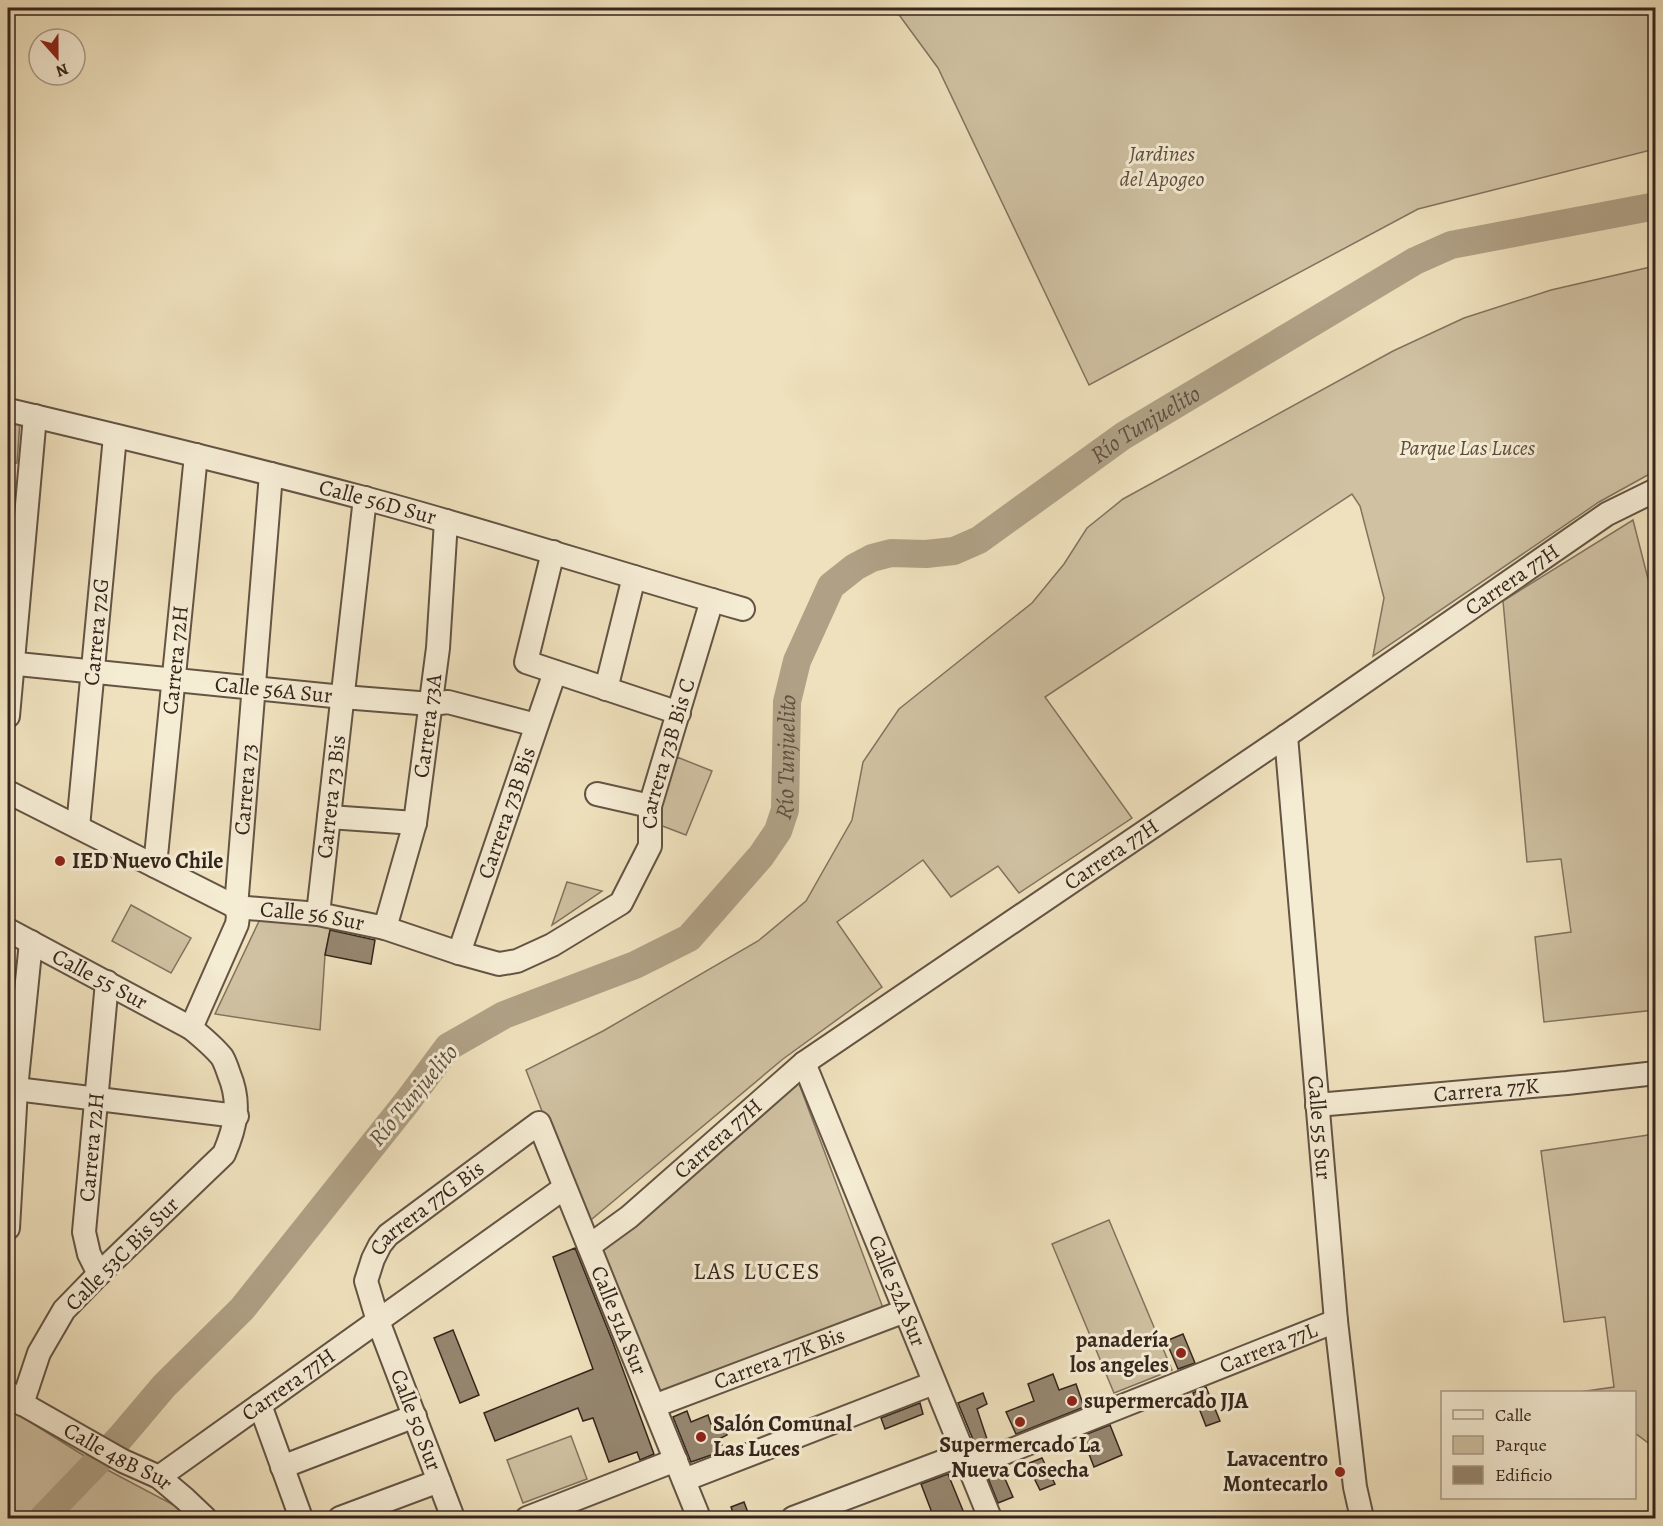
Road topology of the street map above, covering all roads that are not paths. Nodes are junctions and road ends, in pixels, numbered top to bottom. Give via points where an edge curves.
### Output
1 (8, 410) edge
2 (35, 416) junction
3 (115, 436) junction
4 (196, 455) junction
5 (271, 474) junction
6 (1656, 490) edge
7 (365, 498) junction
8 (446, 521) junction
9 (553, 552) junction
10 (634, 577) junction
11 (711, 600) junction
12 (743, 609) dead end
13 (10, 663) edge
14 (92, 671) junction
15 (555, 672) junction
16 (173, 680) junction
17 (253, 688) junction
18 (606, 689) junction
19 (343, 697) junction
20 (431, 704) junction
21 (679, 713) junction
22 (8, 716) edge
23 (537, 725) junction
24 (1286, 736) junction
25 (8, 792) edge
26 (597, 794) dead end
27 (650, 806) junction
28 (329, 817) junction
29 (414, 823) junction
30 (78, 827) junction
31 (155, 866) junction
32 (621, 903) joint
33 (236, 907) junction
34 (318, 914) junction
35 (385, 928) junction
36 (8, 930) edge
37 (31, 942) junction
38 (459, 953) junction
39 (107, 982) junction
40 (191, 1028) junction
41 (804, 1063) junction
42 (1656, 1073) edge
43 (12, 1089) edge
44 (96, 1099) junction
45 (1317, 1106) junction
46 (237, 1116) junction
47 (539, 1123) joint
48 (10, 1153) edge
49 (564, 1188) junction
50 (8, 1228) edge
51 (589, 1246) junction
52 (99, 1274) junction
53 (904, 1311) junction
54 (378, 1321) junction
55 (1336, 1321) junction
56 (934, 1383) junction
57 (15, 1398) edge
58 (260, 1405) junction
59 (654, 1406) junction
60 (415, 1416) junction
61 (966, 1461) junction
62 (282, 1467) junction
63 (680, 1470) junction
64 (159, 1477) junction
65 (439, 1481) junction
66 (205, 1518) edge
67 (301, 1518) edge
68 (340, 1518) edge
69 (453, 1518) edge
70 (527, 1518) edge
71 (699, 1518) edge
72 (793, 1518) edge
73 (990, 1518) edge
74 (1362, 1518) edge

1 - 2 street, Calle 56D Sur
2 - 3 street, Calle 56D Sur
2 - 13 street
3 - 4 street, Calle 56D Sur
3 - 14 street, Carrera 72G
4 - 5 street, Calle 56D Sur
4 - 16 street, Carrera 72H
5 - 7 street, Calle 56D Sur
5 - 17 street, Carrera 73
6 - 24 street, Carrera 77H via 1607,514
7 - 8 street, Calle 56D Sur
7 - 19 street, Carrera 73 Bis
8 - 9 street, Calle 56D Sur
8 - 20 street, Carrera 73A
9 - 10 street, Calle 56D Sur
9 - 15 street via 526,662
10 - 11 street, Calle 56D Sur
10 - 18 street
11 - 12 street, Calle 56D Sur
11 - 21 street, Carrera 73B Bis C
13 - 14 street, Calle 56A Sur
13 - 22 street
14 - 16 street, Calle 56A Sur
14 - 30 street, Carrera 72G
15 - 18 street
15 - 23 street, Carrera 73B Bis
16 - 17 street, Calle 56A Sur
16 - 31 street, Carrera 72H
17 - 19 street, Calle 56A Sur
17 - 33 street, Carrera 73
18 - 21 street
19 - 20 street, Calle 56A Sur
19 - 28 street, Carrera 73 Bis
20 - 23 street, Calle 56A Sur via 448,702
20 - 29 street, Carrera 73A
21 - 27 street, Carrera 73B Bis C
23 - 38 street, Carrera 73B Bis
24 - 41 street, Carrera 77H
24 - 45 street, Calle 55 Sur
25 - 30 street, Calle 56 Sur
26 - 27 street
27 - 32 street, Carrera 73B Bis C via 650,846
28 - 29 street
28 - 34 street, Carrera 73 Bis
29 - 35 street, Carrera 73A
30 - 31 street, Calle 56 Sur
31 - 33 street, Calle 56 Sur
32 - 38 street, Calle 56 Sur via 552,945 517,961 499,964
33 - 34 street, Calle 56 Sur
33 - 40 street, Carrera 73 via 237,924
34 - 35 street, Calle 56 Sur
35 - 38 street, Calle 56 Sur
36 - 37 street, Calle 55 Sur
37 - 39 street, Calle 55 Sur
37 - 43 street
39 - 40 street, Calle 55 Sur
39 - 44 street, Carrera 72H
40 - 46 street via 224,1059 235,1087
41 - 51 street, Carrera 77H via 629,1217
41 - 53 street, Calle 52A Sur
42 - 45 street, Carrera 77K
43 - 44 street
43 - 48 street
44 - 46 street
44 - 52 street, Carrera 72H via 84,1232
45 - 55 street, Calle 55 Sur
46 - 52 street, Calle 53C Bis Sur via 224,1154
47 - 49 street, Calle 51A Sur
47 - 54 street, Carrera 77G Bis via 388,1235 373,1259 366,1281
48 - 50 street
49 - 51 street, Calle 51A Sur
49 - 54 street, Carrera 77H
51 - 59 street, Calle 51A Sur
52 - 57 street, Calle 53C Bis Sur via 64,1310
53 - 56 street, Calle 52A Sur
53 - 59 street, Carrera 77K Bis
54 - 58 street, Carrera 77H
54 - 60 street, Calle 50 Sur
55 - 61 street, Carrera 77L
55 - 74 street, Calle 55 Sur
56 - 61 street, Calle 52A Sur
56 - 63 street
57 - 64 street, Calle 48B Sur via 123,1461
58 - 62 street
58 - 64 street, Carrera 77H
59 - 63 street, Calle 51A Sur
60 - 62 street
60 - 65 street, Calle 50 Sur
61 - 72 street, Carrera 77L
61 - 73 street, Calle 52A Sur
62 - 67 street
63 - 70 street
63 - 71 street, Calle 51A Sur
64 - 66 street, Calle 48B Sur
65 - 68 street
65 - 69 street, Calle 50 Sur

